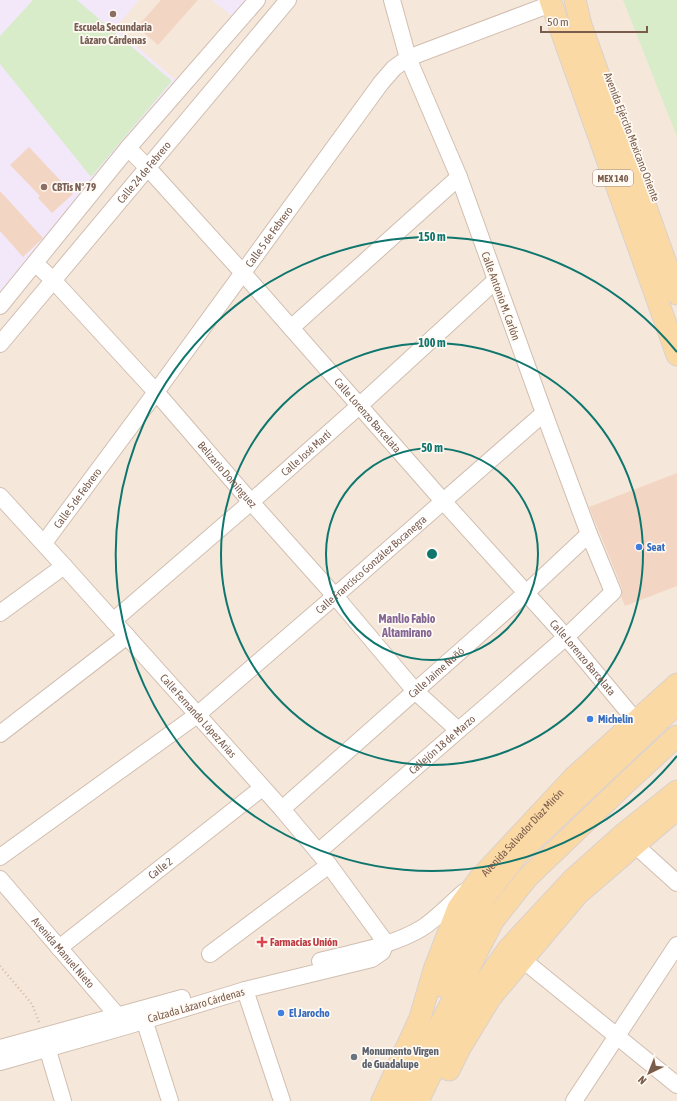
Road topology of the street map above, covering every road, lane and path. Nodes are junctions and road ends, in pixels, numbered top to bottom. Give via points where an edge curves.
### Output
1 (257, 0) edge
2 (288, 0) edge
3 (392, 0) edge
4 (575, 0) edge
5 (551, 2) edge
6 (582, 25) junction
7 (408, 58) junction
8 (128, 148) junction
9 (148, 168) junction
10 (459, 177) junction
11 (677, 253) edge
12 (35, 263) junction
13 (243, 273) junction
14 (53, 280) junction
15 (495, 281) junction
16 (677, 294) edge
17 (0, 306) edge
18 (291, 328) junction
19 (0, 344) edge
20 (677, 355) edge
21 (156, 392) junction
22 (359, 406) junction
23 (544, 413) junction
24 (0, 496) edge
25 (443, 501) junction
26 (251, 502) junction
27 (590, 534) junction
28 (44, 543) junction
29 (64, 566) junction
30 (613, 592) joint
31 (526, 593) junction
32 (335, 596) junction
33 (0, 613) edge
34 (113, 621) junction
35 (127, 636) junction
36 (566, 637) junction
37 (677, 684) edge
38 (415, 691) junction
39 (677, 704) edge
40 (197, 715) junction
41 (636, 722) junction
42 (458, 730) junction
43 (0, 734) edge
44 (677, 736) edge
45 (262, 788) junction
46 (677, 791) edge
47 (282, 809) junction
48 (676, 813) edge
49 (635, 845) junction
50 (318, 852) junction
51 (0, 858) edge
52 (329, 865) junction
53 (0, 879) edge
54 (479, 879) junction
55 (677, 884) edge
56 (386, 943) junction
57 (677, 945) edge
58 (59, 948) junction
59 (210, 954) dead end
60 (523, 960) junction
61 (0, 966) edge
62 (245, 990) junction
63 (143, 1014) junction
64 (420, 1018) junction
65 (122, 1021) junction
66 (617, 1036) junction
67 (46, 1042) junction
68 (0, 1048) edge
69 (0, 1062) edge
70 (677, 1085) edge
71 (63, 1101) edge
72 (170, 1101) edge
73 (282, 1101) edge
74 (382, 1101) edge
75 (401, 1101) edge
76 (418, 1101) edge
77 (433, 1101) edge
78 (574, 1101) edge

1 - 8 street
2 - 9 street, Calle 24 de Febrero
3 - 7 street, Calle Antonio M. Carlón
4 - 6 main road, Avenida Ejército Mexicano Oriente / MEX 140
5 - 7 street, Calle 5 de Febrero
5 - 20 main road, MEX 140
6 - 11 main road, Avenida Ejército Mexicano Oriente / MEX 140 via 594,39
6 - 16 main road, Avenida Ejército Mexicano Oriente / MEX 140
7 - 10 street, Calle Antonio M. Carlón
7 - 13 street, Calle 5 de Febrero via 394,68 381,83
8 - 9 street, Calle Lorenzo Barcelata
8 - 12 street
9 - 13 street, Calle Lorenzo Barcelata
9 - 14 street, Calle 24 de Febrero
10 - 15 street, Calle Antonio M. Carlón
10 - 18 street
12 - 14 street, Belizario Domínguez
12 - 17 street
13 - 18 street, Calle Lorenzo Barcelata
13 - 21 street, Calle 5 de Febrero
14 - 19 street, Calle 24 de Febrero
14 - 21 street, Belizario Domínguez
15 - 22 street, Calle José Martí
15 - 23 street, Calle Antonio M. Carlón
18 - 22 street, Calle Lorenzo Barcelata
21 - 26 street, Belizario Domínguez
21 - 28 street, Calle 5 de Febrero
22 - 25 street, Calle Lorenzo Barcelata
22 - 26 street, Calle José Martí
23 - 25 street, Calle Francisco González Bocanegra
23 - 27 street, Calle Antonio M. Carlón
24 - 28 street, Calle Fernando López Arias
25 - 31 street, Calle Lorenzo Barcelata
25 - 32 street, Calle Francisco González Bocanegra
26 - 32 street, Belizario Domínguez
26 - 34 street, Calle José Martí
27 - 30 street, Calle Antonio M. Carlón
27 - 31 street, Calle Jaime Nuñó
28 - 29 street, Calle Fernando López Arias
29 - 33 street
29 - 34 street, Calle Fernando López Arias
30 - 36 street, Callejón 18 de Marzo
31 - 36 street, Calle Lorenzo Barcelata
31 - 38 street, Calle Jaime Nuñó
32 - 38 street, Belizario Domínguez
32 - 40 street, Calle Francisco González Bocanegra
34 - 35 street, Calle Fernando López Arias
35 - 40 street, Calle Fernando López Arias
35 - 43 street
36 - 41 street, Calle Lorenzo Barcelata
36 - 42 street, Callejón 18 de Marzo
37 - 41 main road, Avenida Salvador Díaz Mirón
38 - 42 street, Belizario Domínguez
38 - 47 street, Calle Jaime Nuñó
39 - 64 main road, Avenida Salvador Díaz Mirón via 517,855 484,898 436,996
40 - 45 street, Calle Fernando López Arias
40 - 51 street, Calle Francisco González Bocanegra
41 - 54 main road, Avenida Salvador Díaz Mirón via 574,777
42 - 50 street, Callejón 18 de Marzo
44 - 75 main road via 526,878 493,921
45 - 47 street, Calle Fernando López Arias
45 - 58 street, Calle 2
46 - 76 main road via 573,879 508,949 453,1028
47 - 50 street, Calle Fernando López Arias
48 - 49 main road
49 - 55 street
49 - 60 main road via 578,894
50 - 52 street, Calle Fernando López Arias
52 - 56 street, Calle Fernando López Arias
52 - 59 street
53 - 58 street, Avenida Manuel Nieto
54 - 56 street, Calzada Lázaro Cárdenas via 424,927
54 - 64 main road, Avenida Salvador Díaz Mirón via 458,908 434,970
56 - 62 street, Calzada Lázaro Cárdenas via 382,952 372,959
56 - 63 street, Calzada Lázaro Cárdenas
57 - 66 street
58 - 65 street, Avenida Manuel Nieto
60 - 66 street
60 - 77 main road via 491,997 460,1048
61 - 67 path via 32,1004
62 - 63 street, Calzada Lázaro Cárdenas
62 - 73 street
63 - 65 street, Calzada Lázaro Cárdenas
63 - 72 street
64 - 74 main road, Avenida Salvador Díaz Mirón
65 - 67 street, Calzada Lázaro Cárdenas
66 - 70 street
66 - 78 street
67 - 68 street, Calzada Lázaro Cárdenas
67 - 69 street, Calzada Lázaro Cárdenas
67 - 71 street

